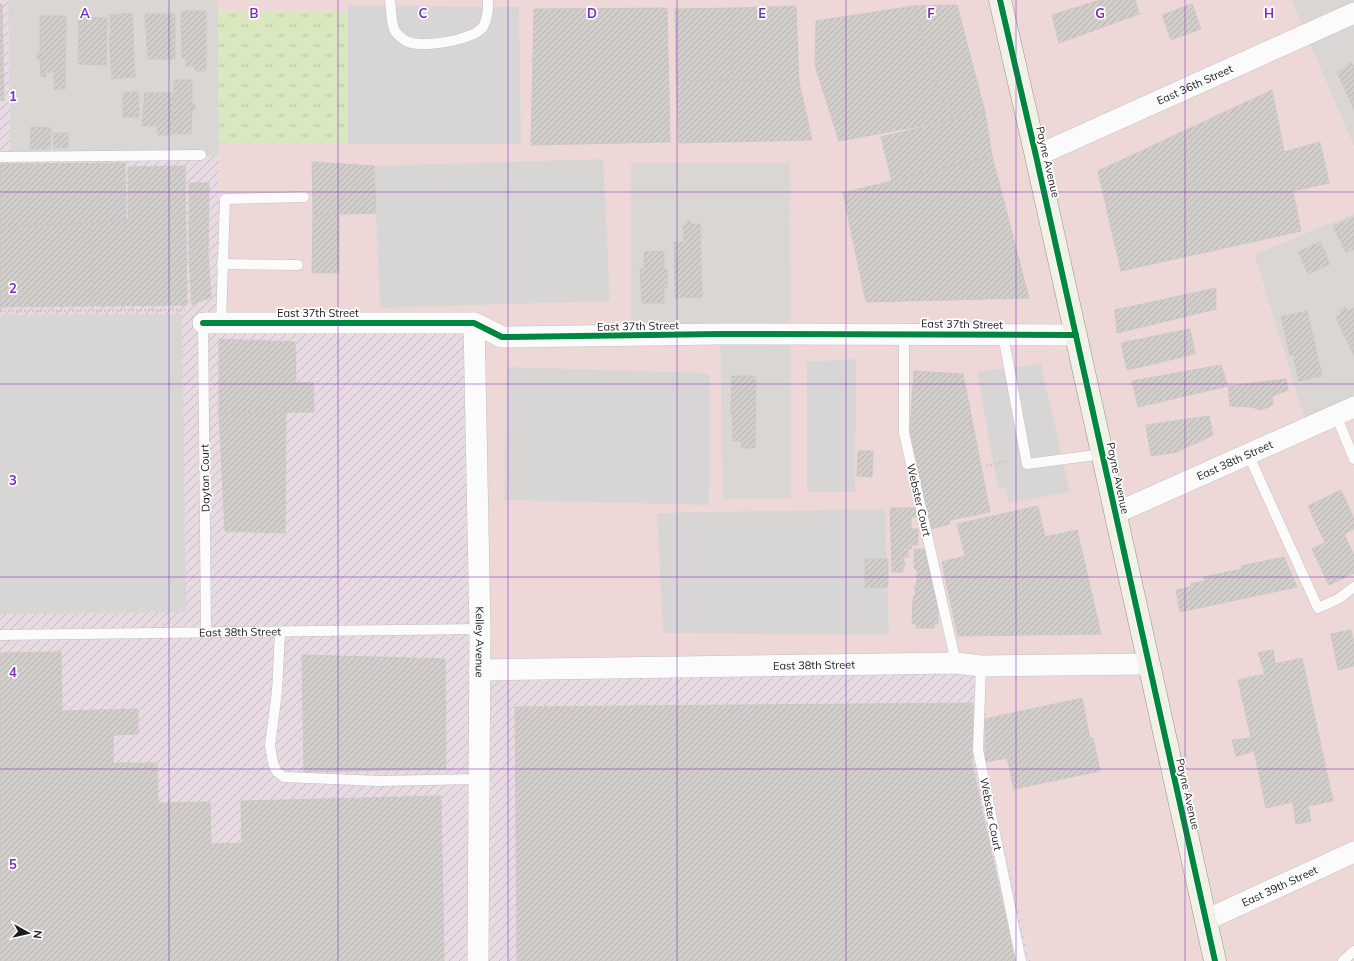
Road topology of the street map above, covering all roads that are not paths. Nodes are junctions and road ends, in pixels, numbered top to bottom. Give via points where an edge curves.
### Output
1 (390, 0) edge
2 (488, 0) edge
3 (1000, 0) edge
4 (1354, 13) edge
5 (201, 155) dead end
6 (1036, 156) junction
7 (0, 157) edge
8 (304, 197) dead end
9 (222, 264) junction
10 (298, 265) dead end
11 (212, 323) junction
12 (474, 323) junction
13 (904, 334) junction
14 (1003, 335) junction
15 (1076, 335) junction
16 (1345, 411) edge
17 (1103, 454) junction
18 (1248, 454) junction
19 (1354, 459) edge
20 (1116, 513) junction
21 (1354, 587) edge
22 (480, 629) junction
23 (280, 632) junction
24 (206, 633) junction
25 (0, 635) edge
26 (956, 663) junction
27 (1149, 664) junction
28 (981, 666) junction
29 (479, 670) junction
30 (478, 779) junction
31 (1354, 852) edge
32 (1206, 920) junction
33 (1354, 951) edge
34 (478, 961) edge
35 (1021, 961) edge
36 (1215, 961) edge
37 (1343, 961) edge

1 - 2 lane via 394,30 407,42 421,43 447,42 472,36 482,28 488,15
3 - 6 street, Payne Avenue
4 - 6 street, East 36th Street
5 - 7 lane
6 - 15 street, Payne Avenue
8 - 9 lane, Dayton Court via 225,199
9 - 10 lane
9 - 11 lane, Dayton Court
11 - 12 street, East 37th Street
11 - 24 lane, Dayton Court
12 - 13 street, East 37th Street via 502,337
12 - 22 street, Kelley Avenue
13 - 14 street, East 37th Street
13 - 26 lane, Webster Court via 904,433
14 - 15 street, East 37th Street
14 - 17 lane via 1027,464
15 - 17 street, Payne Avenue
16 - 18 street, East 38th Street
16 - 19 lane
17 - 20 street, Payne Avenue
18 - 20 street, East 38th Street
18 - 21 lane via 1318,608 1338,599
20 - 27 street, Payne Avenue
22 - 23 lane, East 38th Street
22 - 29 street, Kelley Avenue
23 - 24 lane, East 38th Street
23 - 30 lane via 277,691 270,746 273,763 284,777 380,781
24 - 25 lane, East 38th Street
26 - 28 street, East 38th Street
26 - 29 street, East 38th Street
27 - 28 street, East 38th Street
27 - 32 street, Payne Avenue
28 - 35 lane, Webster Court via 978,750
29 - 30 street, Kelley Avenue
30 - 34 street, Kelley Avenue
31 - 32 street, East 39th Street
32 - 36 street, Payne Avenue
33 - 37 lane

